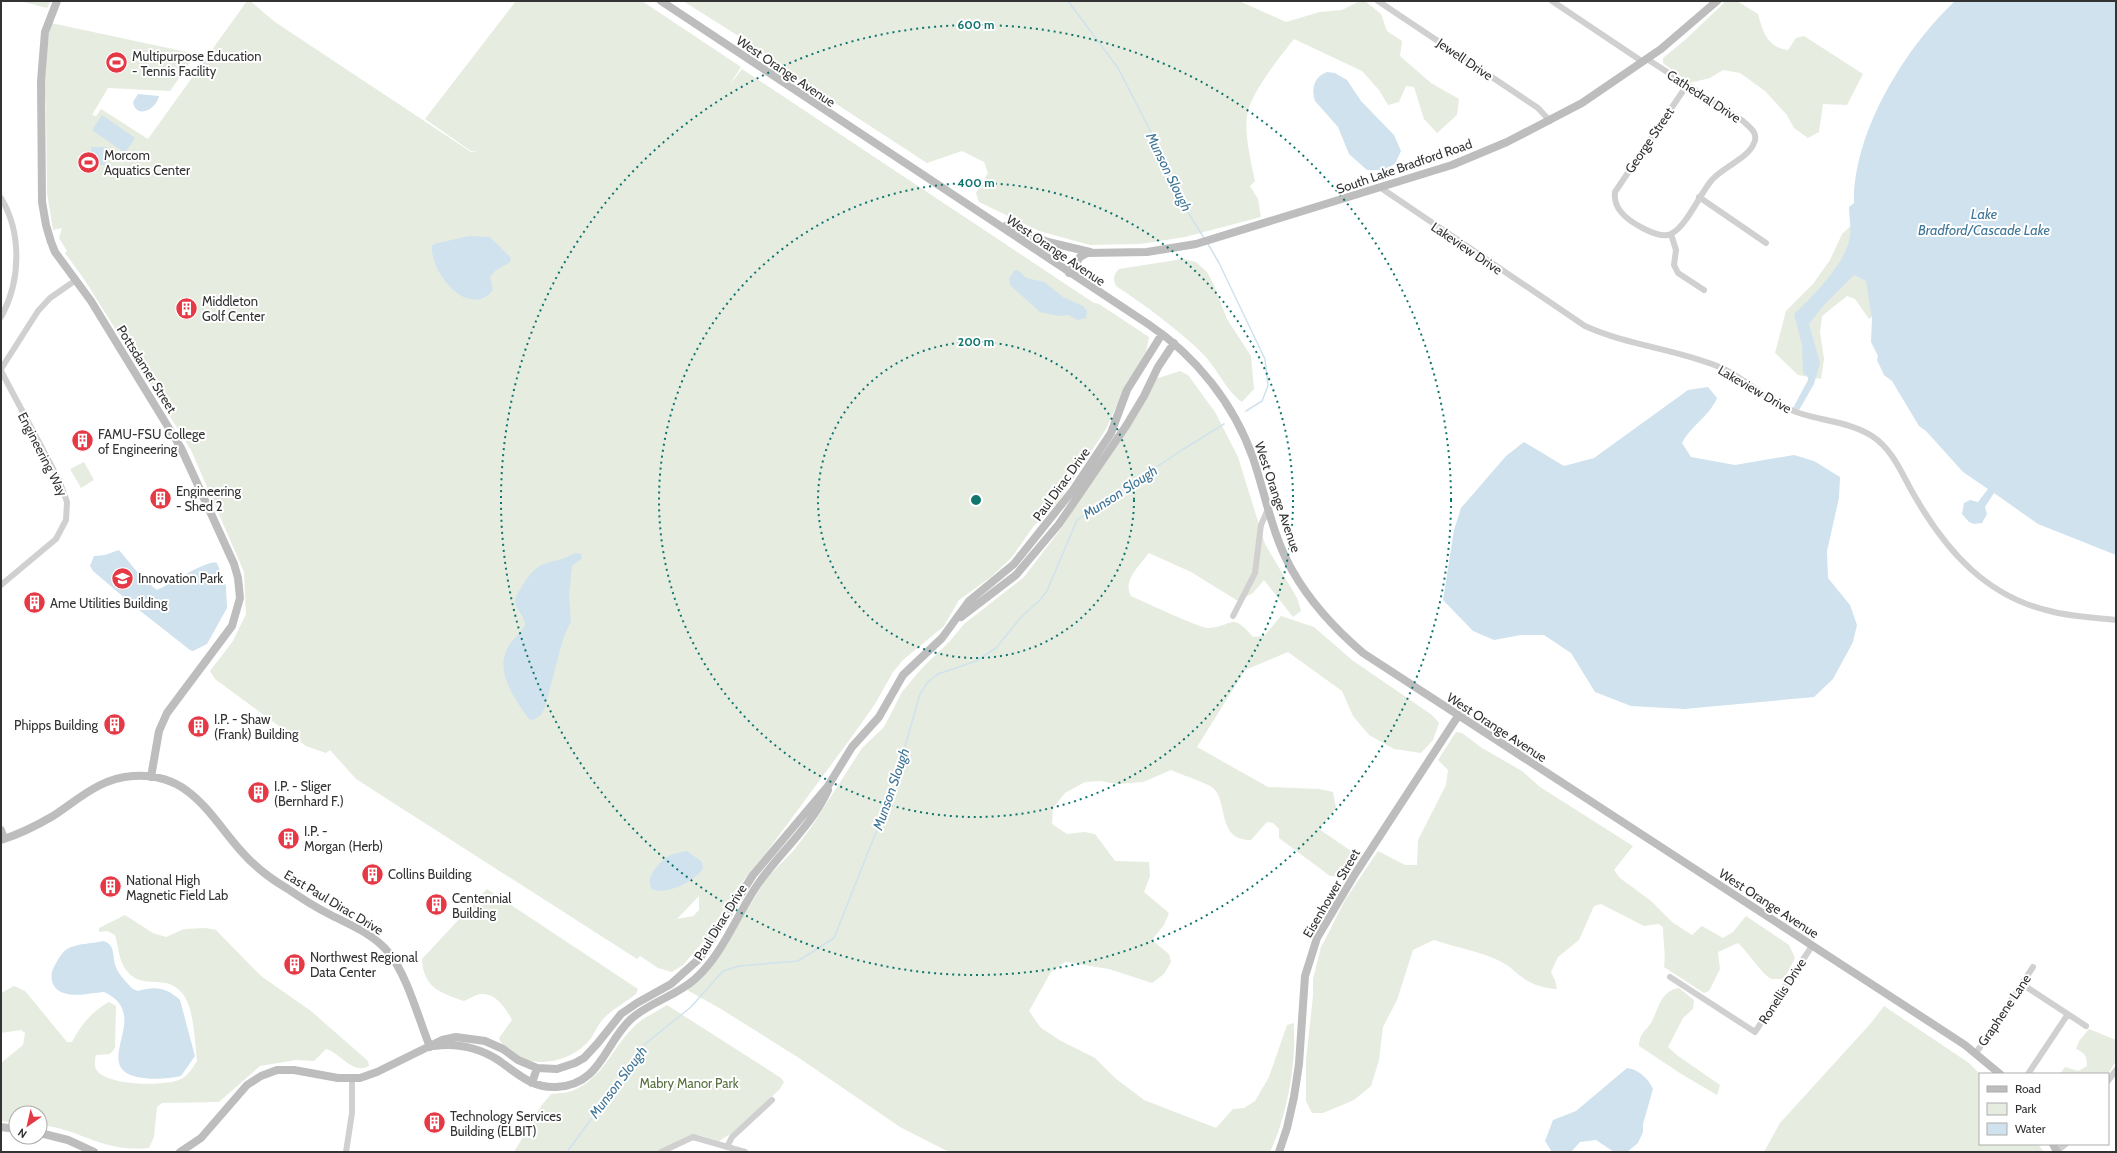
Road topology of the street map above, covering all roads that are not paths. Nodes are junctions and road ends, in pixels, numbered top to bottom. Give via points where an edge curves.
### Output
1 (57, 1) edge
2 (660, 1) edge
3 (1378, 1) edge
4 (1552, 1) edge
5 (1717, 1) edge
6 (1645, 61) junction
7 (1687, 85) junction
8 (1550, 121) junction
9 (1381, 188) junction
10 (1700, 197) junction
11 (1, 198) edge
12 (983, 215) junction
13 (1672, 234) junction
14 (1766, 242) dead end
15 (1095, 252) junction
16 (1069, 273) junction
17 (76, 280) junction
18 (1704, 290) dead end
19 (1, 317) edge
20 (1162, 334) junction
21 (1174, 344) junction
22 (1, 370) edge
23 (1268, 509) junction
24 (1, 585) edge
25 (1233, 616) dead end
26 (2116, 620) edge
27 (951, 627) junction
28 (1458, 716) junction
29 (151, 777) junction
30 (833, 780) junction
31 (1, 830) edge
32 (3, 839) edge
33 (1812, 946) junction
34 (2033, 967) dead end
35 (1670, 977) dead end
36 (2022, 984) junction
37 (2068, 1014) junction
38 (2086, 1026) dead end
39 (430, 1047) junction
40 (1976, 1053) junction
41 (537, 1068) junction
42 (2116, 1070) edge
43 (1999, 1073) edge
44 (2029, 1073) edge
45 (352, 1079) junction
46 (2109, 1080) edge
47 (532, 1083) junction
48 (772, 1100) dead end
49 (48, 1135) edge
50 (727, 1146) junction
51 (94, 1152) edge
52 (180, 1152) edge
53 (346, 1152) edge
54 (661, 1152) edge
55 (745, 1152) edge
56 (1279, 1152) edge

1 - 17 street, Pottsdamer Street via 45,32 41,61 42,202 55,252
2 - 12 street, West Orange Avenue
3 - 8 street, Jewell Drive via 1538,108
4 - 6 street, Cathedral Drive
5 - 6 street, South Lake Bradford Road
6 - 7 street, Cathedral Drive
6 - 8 street, South Lake Bradford Road
7 - 10 street, Cathedral Drive via 1743,121 1752,129 1756,139 1751,149 1718,173
7 - 13 street, George Street via 1617,187 1614,196 1621,213 1657,236
8 - 9 street, South Lake Bradford Road via 1459,162
9 - 15 street, South Lake Bradford Road via 1196,244 1146,252
9 - 26 street, Lakeview Drive via 1585,326 1620,339 1722,368 1786,408 1853,427 1871,435 1889,451 1941,538 1979,578 2011,597 2037,608 2066,615
10 - 13 street via 1683,223
10 - 14 street
11 - 19 street via 9,216 16,249 14,283
12 - 15 street via 1040,240
12 - 16 street, West Orange Avenue
13 - 18 street via 1676,250 1674,265 1678,273
15 - 16 street, South Lake Bradford Road via 1080,257
16 - 20 street, West Orange Avenue
17 - 22 street, Engineering Way via 50,298 38,311
17 - 29 street, Pottsdamer Street via 186,456 238,578 240,598 232,626 167,713 159,731
20 - 21 street, West Orange Avenue
20 - 27 street, Paul Dirac Drive via 1127,390 1110,433 1080,481 1014,564 969,601
21 - 23 street, West Orange Avenue via 1209,381 1234,418 1252,458
21 - 27 street, Paul Dirac Drive via 1158,367 1126,426 1059,524 1016,576 971,608
22 - 24 street, Engineering Way via 59,480 67,502 66,520 56,539
23 - 25 street via 1261,525 1255,573
23 - 28 street, West Orange Avenue via 1291,570 1332,625 1375,662
27 - 30 street, Paul Dirac Drive via 937,644 903,675 879,717 852,747
28 - 33 street, West Orange Avenue
28 - 56 street, Eisenhower Street via 1340,897 1317,938 1305,976 1294,1098
29 - 32 street, East Paul Dirac Drive via 134,776 105,782 85,792 33,827
29 - 39 street, East Paul Dirac Drive via 170,782 191,793 208,809 242,852 264,872 312,905 366,933 383,946 398,967
30 - 41 street, Paul Dirac Drive via 753,875 712,942 694,965 671,984 621,1014 584,1058 561,1068
30 - 47 street, Paul Dirac Drive via 814,817 758,883 714,957 702,972 680,990 646,1008 631,1020 598,1066 583,1079 557,1087
31 - 32 street
33 - 35 street, Ronellis Drive via 1756,1032
33 - 40 street, West Orange Avenue
34 - 36 street, Graphene Lane
36 - 37 street
36 - 40 street, Graphene Lane
37 - 38 street
37 - 44 street
39 - 41 street, Paul Dirac Drive via 449,1038 476,1038 494,1044 518,1060
39 - 45 street via 377,1072
39 - 47 street, Paul Dirac Drive via 456,1046 475,1049 498,1060 520,1078
40 - 43 street, West Orange Avenue
41 - 47 street
42 - 46 street
45 - 52 street via 287,1070 261,1076 238,1094 201,1138
45 - 53 street via 352,1113
48 - 50 street via 732,1137
49 - 51 street
50 - 54 street via 692,1138
50 - 55 street

